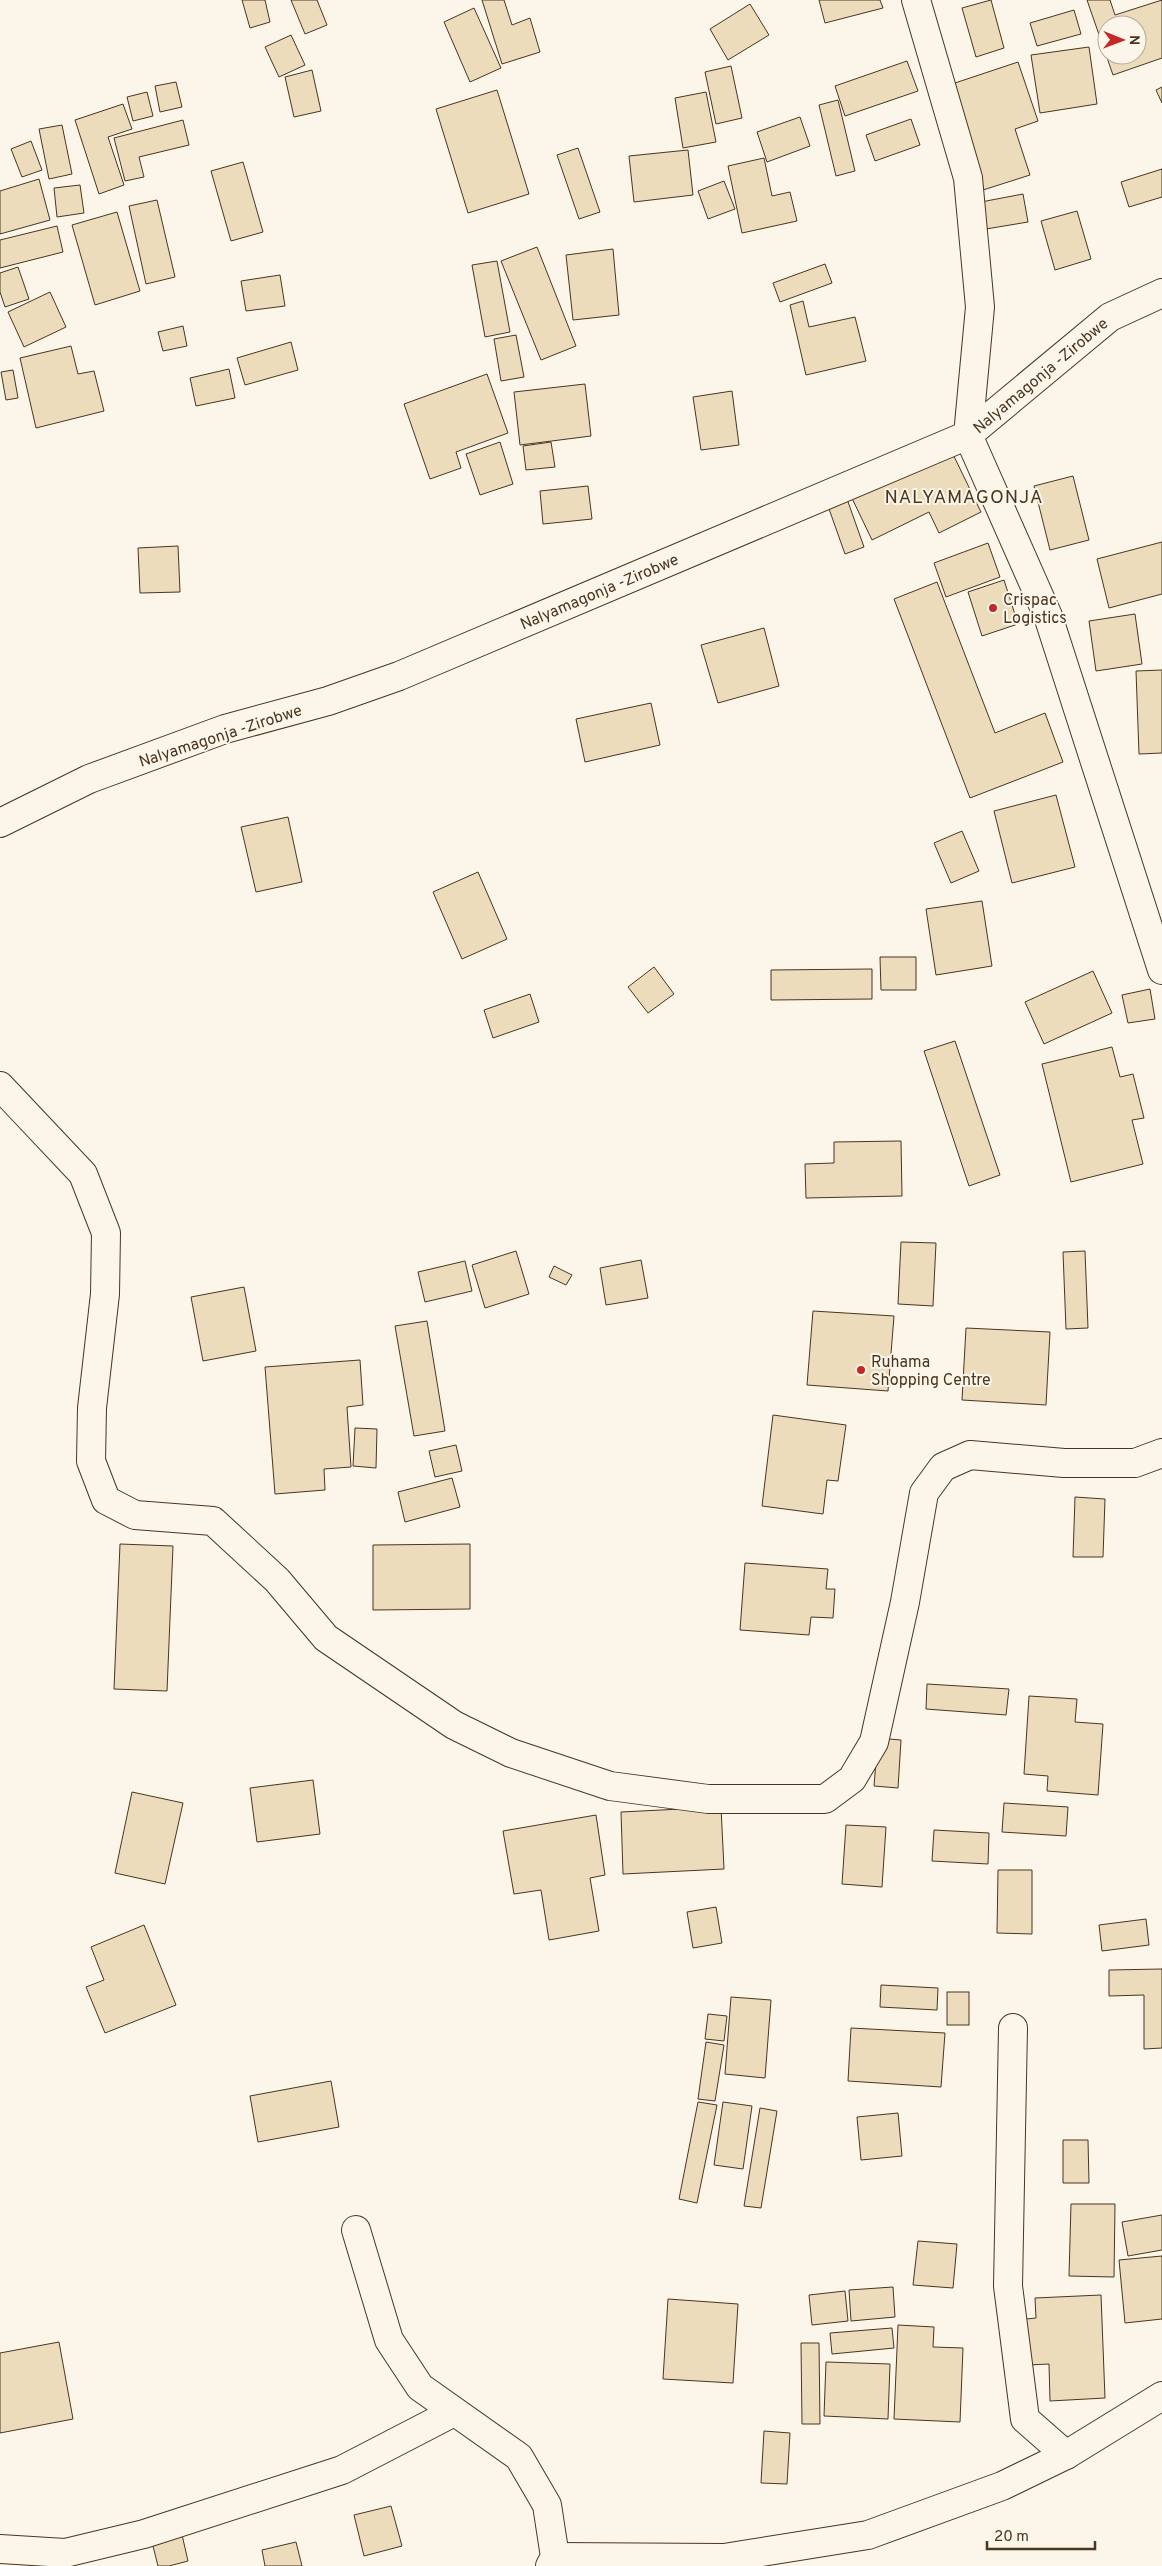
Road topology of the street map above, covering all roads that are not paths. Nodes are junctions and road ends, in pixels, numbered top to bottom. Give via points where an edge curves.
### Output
1 (916, 0) edge
2 (1162, 293) edge
3 (968, 435) junction
4 (0, 823) edge
5 (1162, 970) edge
6 (0, 1086) edge
7 (1162, 1453) edge
8 (1013, 2028) dead end
9 (356, 2230) dead end
10 (1162, 2396) edge
11 (454, 2412) junction
12 (1066, 2455) junction
13 (0, 2549) edge
14 (553, 2562) edge

1 - 3 street via 968,178 980,308
2 - 3 street, Nalyamagonja -Zirobwe via 1110,317
3 - 4 street, Nalyamagonja -Zirobwe via 399,676 328,701 225,730 89,779
3 - 5 street via 1048,616
6 - 7 street via 82,1174 106,1234 105,1294 92,1408 91,1461 106,1500 134,1515 213,1521 277,1580 326,1638 381,1677 454,1725 511,1753 610,1786 708,1799 824,1799 852,1779 874,1742 905,1602 924,1493 943,1468 970,1455 1064,1463 1135,1463
8 - 12 street via 1008,2286 1025,2419
9 - 11 street via 389,2340 420,2387
10 - 12 street
11 - 13 street via 342,2470 144,2534 65,2553
11 - 14 street via 519,2457 546,2505
12 - 14 street via 1002,2486 868,2536 724,2558

